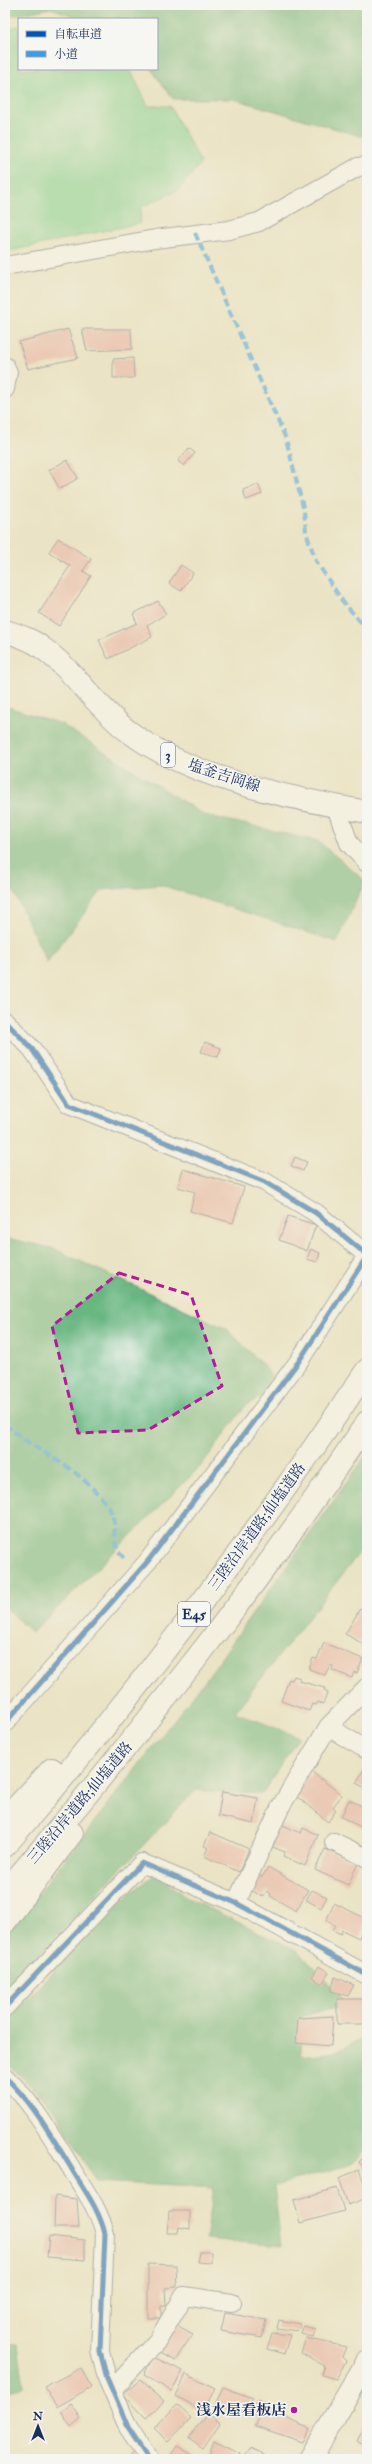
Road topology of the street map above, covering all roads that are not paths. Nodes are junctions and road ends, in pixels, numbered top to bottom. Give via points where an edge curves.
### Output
1 (367, 166) edge
2 (5, 266) edge
3 (5, 366) edge
4 (5, 389) edge
5 (5, 631) edge
6 (336, 807) junction
7 (367, 812) edge
8 (367, 862) edge
9 (5, 1021) edge
10 (367, 1255) edge
11 (367, 1370) edge
12 (367, 1422) edge
13 (195, 1612) junction
14 (225, 1619) junction
15 (367, 1687) edge
16 (5, 1723) edge
17 (328, 1727) junction
18 (367, 1750) edge
19 (5, 1819) edge
20 (334, 1842) dead end
21 (5, 1846) edge
22 (367, 1858) edge
23 (5, 1892) edge
24 (236, 1903) junction
25 (5, 1922) edge
26 (367, 1974) edge
27 (5, 2007) edge
28 (5, 2077) edge
29 (232, 2303) dead end
30 (367, 2362) edge
31 (112, 2390) junction
32 (149, 2459) edge
33 (310, 2459) edge

1 - 2 street via 358,167 259,222 229,230 155,239
3 - 4 street via 8,372
5 - 6 main road, 塩釜吉岡線 / 3 via 40,646 128,731 168,755 208,773
6 - 7 main road, 塩釜吉岡線 / 3
6 - 8 street via 349,843
9 - 10 street via 32,1050 69,1104 265,1182 316,1213
10 - 16 street via 299,1361 148,1561
11 - 13 main road, 三陸沿岸道路;仙塩道路 / E45 via 315,1447
12 - 14 main road, 三陸沿岸道路;仙塩道路 / E45 via 288,1538
13 - 19 main road
13 - 21 main road, 三陸沿岸道路;仙塩道路 / E45 via 110,1720
14 - 23 main road, 三陸沿岸道路;仙塩道路 / E45 via 133,1739
14 - 25 main road via 53,1860
15 - 17 street
17 - 18 street
17 - 24 street via 280,1806
20 - 22 street
24 - 26 street
24 - 27 street via 142,1863
28 - 31 street via 24,2095 44,2122 102,2220 105,2234 100,2351
29 - 31 street via 184,2296 158,2340
30 - 33 main road
31 - 32 street via 128,2428

